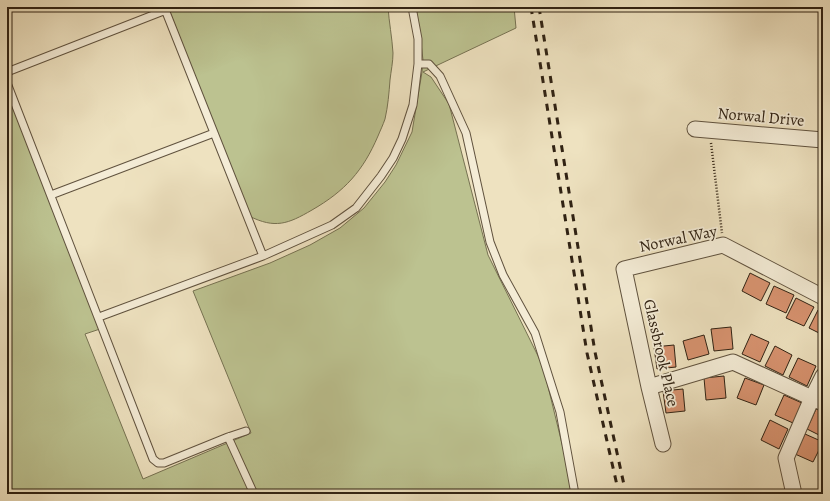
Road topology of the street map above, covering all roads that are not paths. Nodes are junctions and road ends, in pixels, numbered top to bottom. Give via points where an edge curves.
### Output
1 (412, 7) edge
2 (165, 9) edge
3 (418, 64) junction
4 (7, 72) edge
5 (7, 82) edge
6 (702, 130) road end
7 (214, 132) junction
8 (823, 140) edge
9 (51, 195) junction
10 (263, 256) junction
11 (624, 269) joint
12 (823, 297) edge
13 (99, 317) junction
14 (823, 376) edge
15 (650, 387) junction
16 (818, 400) edge
17 (246, 431) dead end
18 (228, 437) junction
19 (663, 444) dead end
20 (254, 494) edge
21 (575, 494) edge
22 (794, 494) edge

1 - 3 lane via 418,39
2 - 4 lane
2 - 7 lane
3 - 10 lane via 413,105 402,139 393,158 356,208 332,225
3 - 21 lane via 429,64 440,76 466,133 490,242 503,275 535,333 560,412
5 - 9 lane
6 - 8 street, Norwal Drive
7 - 9 lane
7 - 10 lane
9 - 13 lane
10 - 13 lane
11 - 12 street, Norwal Way via 724,244
11 - 15 street, Glassbrook Place
13 - 18 lane via 153,459 158,463 164,463
14 - 16 street
15 - 16 street via 733,362
15 - 19 street, Glassbrook Place
16 - 22 street via 786,458
17 - 18 lane
18 - 20 lane

